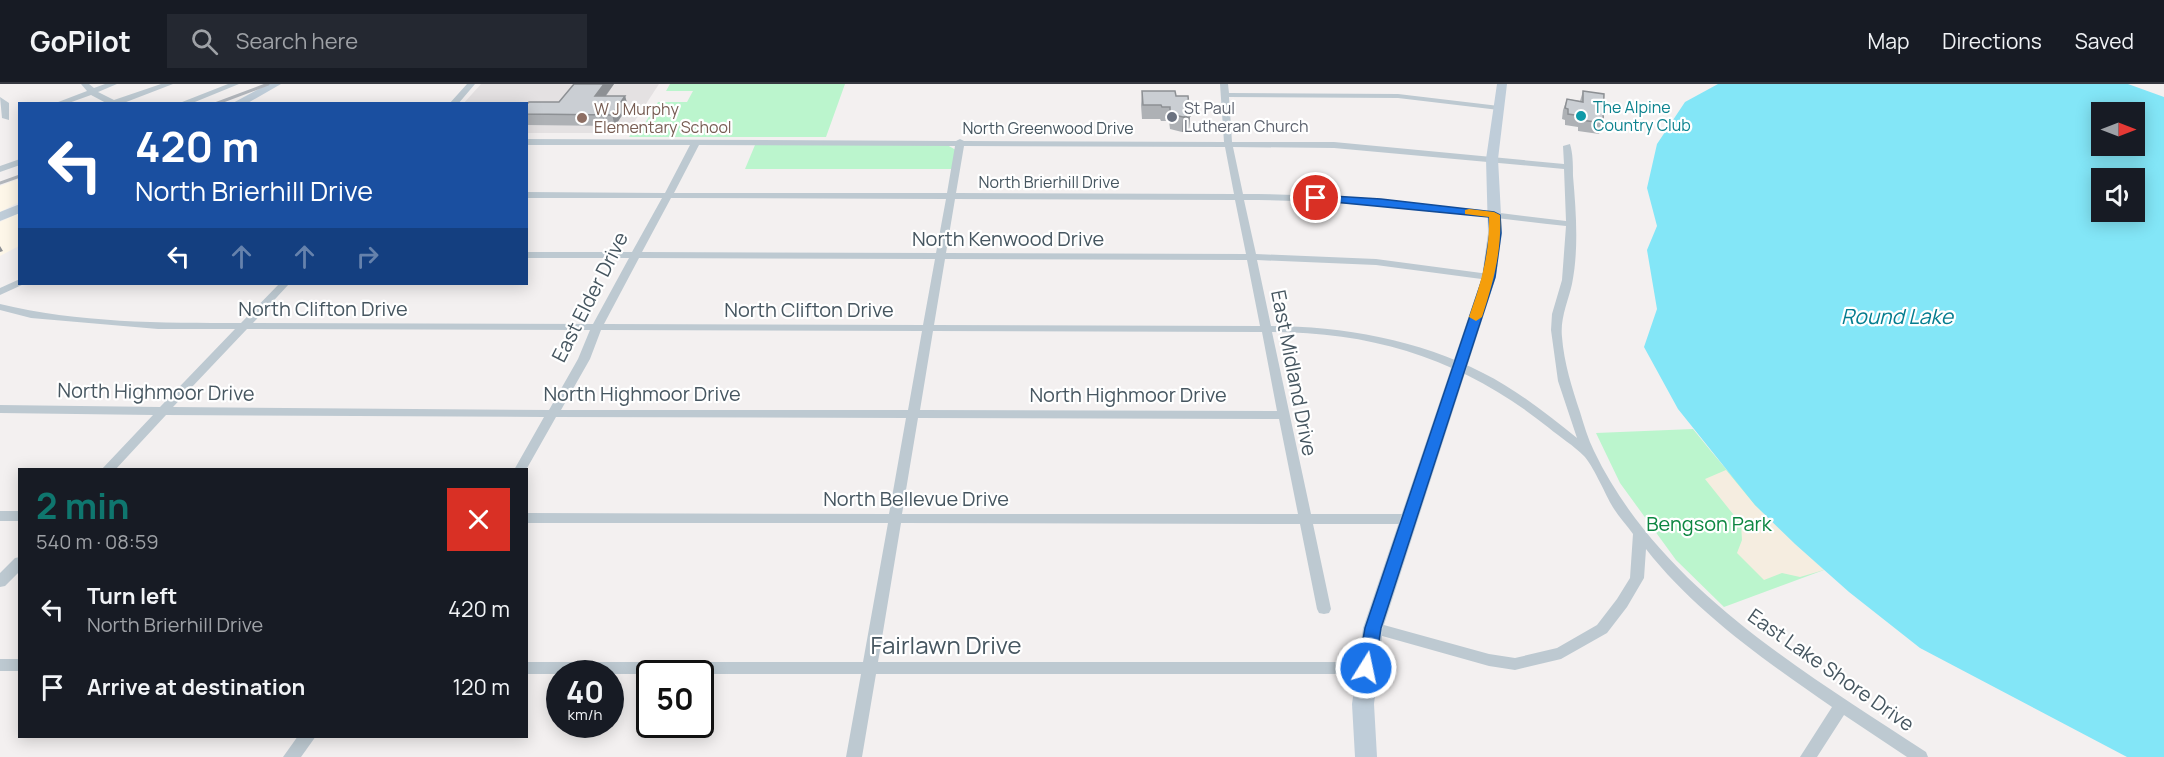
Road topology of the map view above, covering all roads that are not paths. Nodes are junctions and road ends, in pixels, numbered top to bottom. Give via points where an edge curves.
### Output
1 (85, 84) edge
2 (113, 84) edge
3 (169, 84) edge
4 (235, 84) edge
5 (276, 84) edge
6 (471, 84) edge
7 (1224, 84) edge
8 (1502, 84) edge
9 (92, 92) junction
10 (1225, 95) junction
11 (0, 99) edge
12 (63, 102) edge
13 (113, 102) edge
14 (118, 102) edge
15 (186, 102) edge
16 (240, 102) edge
17 (455, 102) edge
18 (1499, 108) junction
19 (6, 118) edge
20 (528, 142) edge
21 (960, 142) junction
22 (696, 143) junction
23 (1228, 143) junction
24 (1567, 146) dead end
25 (1492, 159) junction
26 (18, 163) edge
27 (1568, 166) junction
28 (0, 169) edge
29 (528, 195) edge
30 (666, 196) junction
31 (951, 197) junction
32 (1240, 197) junction
33 (18, 209) edge
34 (1494, 215) junction
35 (0, 217) edge
36 (1571, 224) junction
37 (528, 255) edge
38 (634, 256) junction
39 (940, 257) junction
40 (1252, 257) junction
41 (1489, 277) junction
42 (18, 283) edge
43 (283, 285) edge
44 (0, 292) edge
45 (0, 307) edge
46 (242, 326) junction
47 (597, 327) junction
48 (928, 328) junction
49 (1267, 329) junction
50 (1459, 367) junction
51 (0, 409) edge
52 (161, 412) junction
53 (551, 414) junction
54 (914, 414) junction
55 (1284, 415) junction
56 (1587, 453) junction
57 (108, 468) edge
58 (521, 468) edge
59 (0, 516) edge
60 (18, 516) edge
61 (1305, 517) junction
62 (528, 518) edge
63 (895, 519) junction
64 (1407, 519) junction
65 (1640, 534) junction
66 (18, 564) edge
67 (0, 582) edge
68 (1324, 609) dead end
69 (1373, 628) junction
70 (0, 665) edge
71 (18, 665) edge
72 (528, 668) edge
73 (1366, 668) junction
74 (869, 669) junction
75 (1842, 705) junction
76 (306, 738) edge
77 (291, 757) edge
78 (854, 757) edge
79 (1366, 757) edge
80 (1808, 757) edge
81 (1920, 757) edge

1 - 9 street
2 - 9 street
3 - 14 street
4 - 15 street
5 - 16 main road
6 - 17 street
7 - 10 street, East Midland Drive
8 - 18 main road
9 - 12 street
9 - 13 street
10 - 18 street via 1398,96
10 - 23 street, East Midland Drive
11 - 19 street via 5,103
18 - 25 main road
20 - 22 street, North Greenwood Drive
21 - 22 street, North Greenwood Drive
21 - 23 street, North Greenwood Drive
21 - 31 street
22 - 30 street, East Elder Drive
23 - 25 street, North Greenwood Drive via 1344,146
23 - 32 street, East Midland Drive
24 - 27 street, East Lake Shore Drive
25 - 27 street, North Greenwood Drive
25 - 34 main road
26 - 28 street
27 - 36 street, East Lake Shore Drive
29 - 30 street, North Brierhill Drive
30 - 31 street, North Brierhill Drive
30 - 38 street, East Elder Drive
31 - 32 street, North Brierhill Drive
31 - 39 street
32 - 34 street, North Brierhill Drive via 1342,199
32 - 40 street, East Midland Drive
33 - 35 main road
34 - 36 street, North Brierhill Drive
34 - 41 main road
36 - 56 street, East Lake Shore Drive via 1566,288 1556,329 1567,394
37 - 38 street, North Kenwood Drive
38 - 39 street, North Kenwood Drive
38 - 47 street, East Elder Drive
39 - 40 street, North Kenwood Drive
39 - 48 street
40 - 41 street, North Kenwood Drive via 1376,262
40 - 49 street, East Midland Drive
41 - 50 main road
42 - 44 street
43 - 46 street
45 - 46 street, North Clifton Drive via 77,320 158,326
46 - 47 street, North Clifton Drive
46 - 52 street
47 - 48 street, North Clifton Drive
47 - 53 street, East Elder Drive via 584,359
48 - 49 street, North Clifton Drive
48 - 54 street
49 - 50 street, North Clifton Drive via 1297,328 1350,335 1435,356
49 - 55 street, East Midland Drive
50 - 56 street, North Clifton Drive via 1531,407
50 - 64 main road
51 - 52 street, North Highmoor Drive
52 - 53 street, North Highmoor Drive
52 - 57 street
53 - 54 street, North Highmoor Drive
53 - 58 street, East Elder Drive
54 - 55 street, North Highmoor Drive
54 - 63 street
55 - 61 street, East Midland Drive
56 - 65 street, East Lake Shore Drive via 1610,494
59 - 60 street
61 - 63 street, North Bellevue Drive
61 - 64 street, North Bellevue Drive
61 - 68 street, East Midland Drive
62 - 63 street, North Bellevue Drive
63 - 74 street
64 - 69 main road
65 - 69 street via 1637,578 1622,603 1602,629 1561,653 1515,664
65 - 75 street, East Lake Shore Drive via 1695,592 1737,628
66 - 67 street
69 - 73 main road
70 - 71 street
72 - 74 street, Fairlawn Drive
73 - 74 street, Fairlawn Drive
73 - 79 main road
74 - 78 street
75 - 80 street
75 - 81 street, East Lake Shore Drive
76 - 77 street

